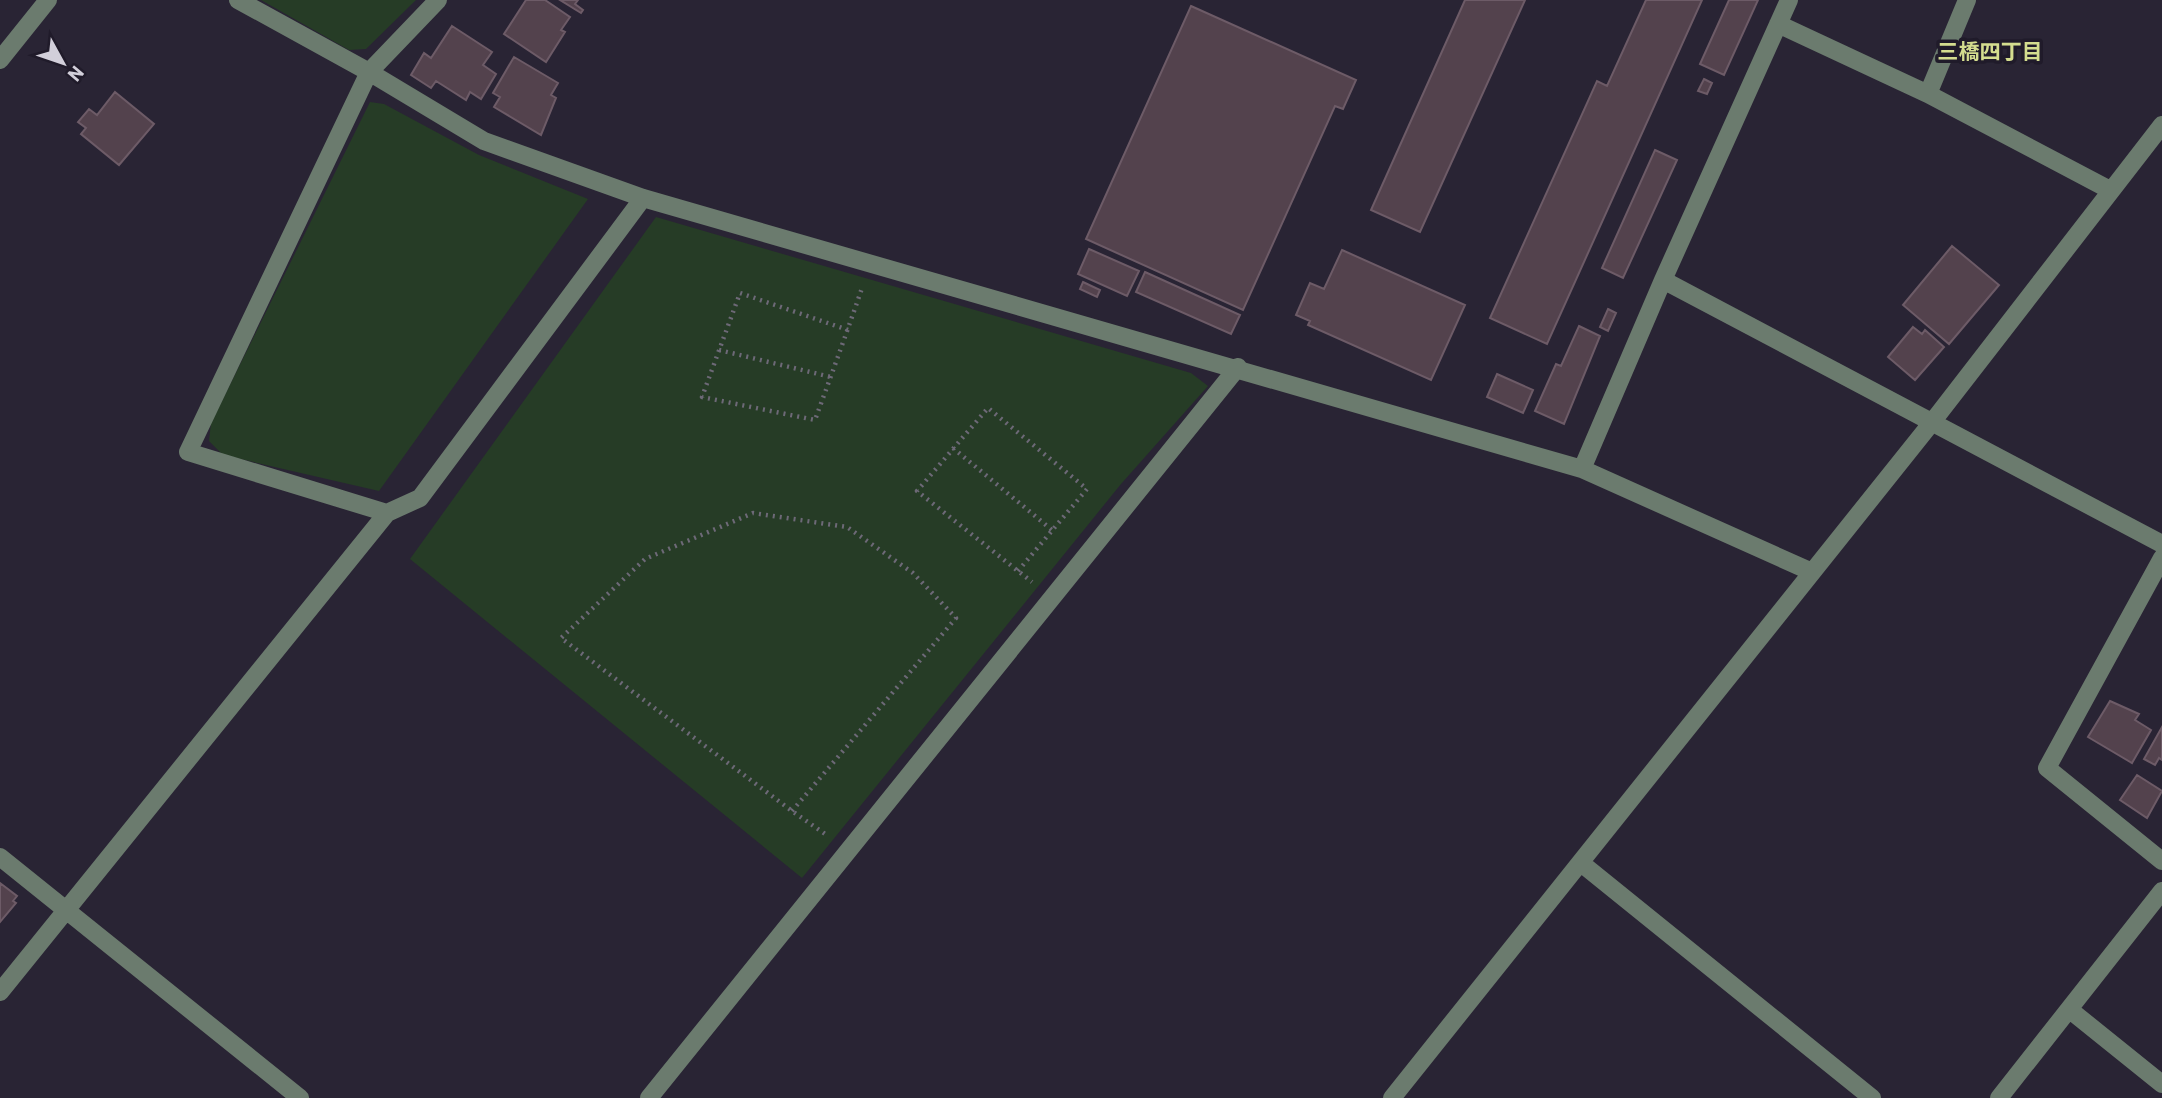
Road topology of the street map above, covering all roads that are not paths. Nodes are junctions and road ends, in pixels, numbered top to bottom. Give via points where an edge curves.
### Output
1 (48, 0) edge
2 (238, 0) edge
3 (438, 0) edge
4 (1788, 0) edge
5 (1967, 0) edge
6 (1778, 24) junction
7 (0, 60) edge
8 (369, 72) junction
9 (1928, 94) junction
10 (2162, 125) edge
11 (2110, 190) junction
12 (643, 198) junction
13 (1663, 280) junction
14 (1238, 367) junction
15 (1933, 421) junction
16 (1582, 469) junction
17 (387, 513) junction
18 (2162, 544) edge
19 (2162, 558) edge
20 (1812, 572) junction
21 (0, 858) edge
22 (2162, 861) edge
23 (1581, 863) junction
24 (2162, 891) edge
25 (65, 910) junction
26 (0, 992) edge
27 (2070, 1010) junction
28 (2162, 1084) edge
29 (300, 1098) edge
30 (649, 1098) edge
31 (1392, 1098) edge
32 (1872, 1098) edge
33 (1999, 1098) edge

1 - 7 street
2 - 8 street
3 - 8 street
4 - 6 street
5 - 9 street
6 - 9 street
6 - 13 street
8 - 12 street via 484,141
8 - 17 street via 188,452
9 - 11 street
10 - 11 street
11 - 15 street
12 - 14 street
12 - 17 street via 420,498
13 - 15 street
13 - 16 street
14 - 16 street
14 - 30 street
15 - 18 street
15 - 20 street
16 - 20 street
17 - 25 street
19 - 22 street via 2047,768
20 - 23 street
21 - 25 street
23 - 31 street
23 - 32 street
24 - 27 street
25 - 26 street
25 - 29 street
27 - 28 street
27 - 33 street

